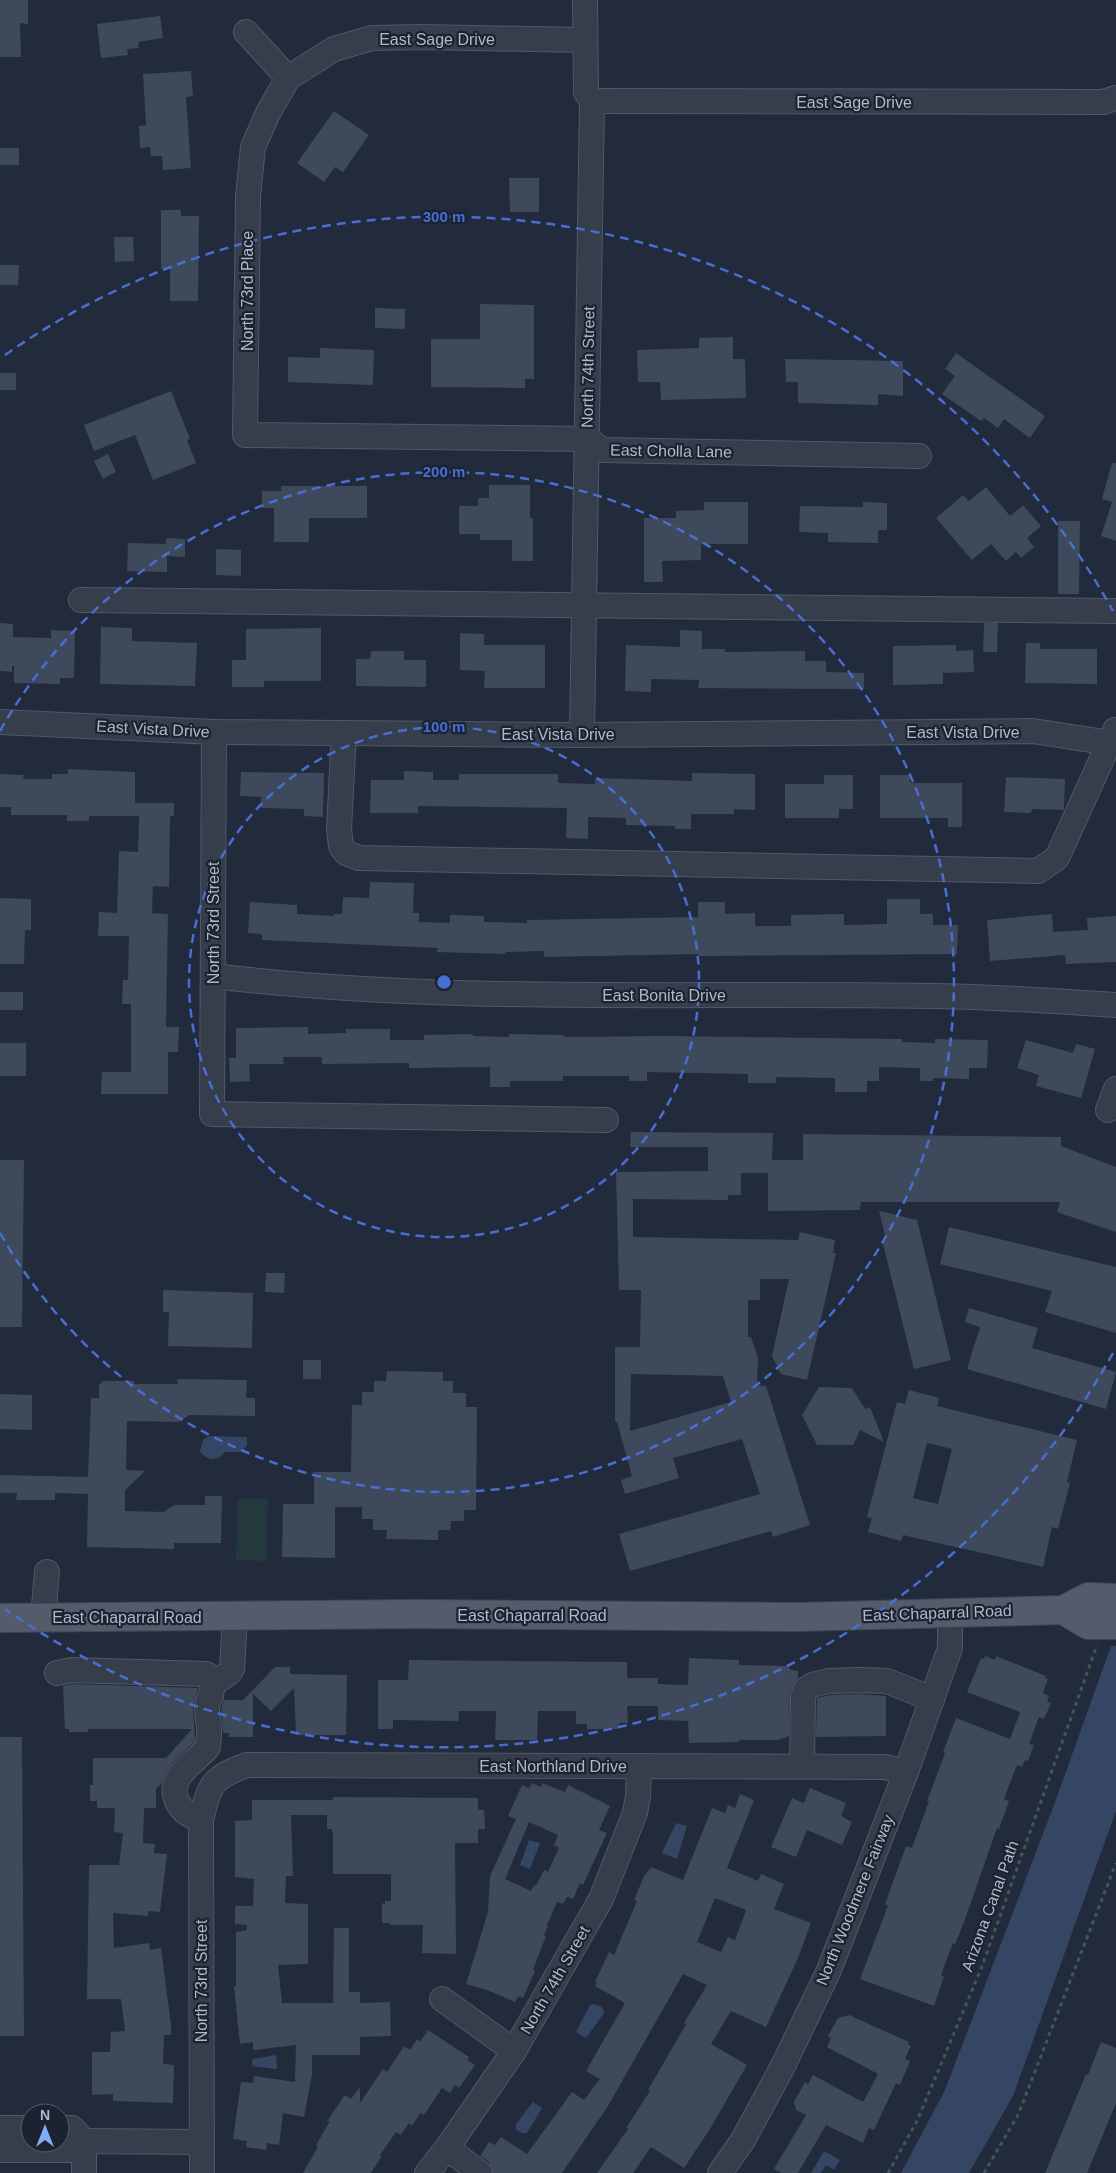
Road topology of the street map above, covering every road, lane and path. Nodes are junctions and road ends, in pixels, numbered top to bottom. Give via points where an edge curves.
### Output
1 (585, 0) edge
2 (246, 32) dead end
3 (584, 40) junction
4 (288, 78) junction
5 (1116, 98) edge
6 (592, 101) junction
7 (254, 147) joint
8 (245, 435) joint
9 (587, 439) junction
10 (919, 456) dead end
11 (81, 600) dead end
12 (584, 604) junction
13 (1116, 611) edge
14 (0, 722) edge
15 (214, 732) junction
16 (344, 733) junction
17 (582, 735) junction
18 (1114, 738) edge
19 (213, 976) junction
20 (1116, 1005) edge
21 (606, 1120) dead end
22 (47, 1572) dead end
23 (1115, 1598) edge
24 (1063, 1610) junction
25 (950, 1612) junction
26 (235, 1617) junction
27 (0, 1618) edge
28 (43, 1618) junction
29 (1106, 1630) edge
30 (57, 1673) dead end
31 (213, 1689) junction
32 (932, 1699) junction
33 (638, 1766) junction
34 (802, 1766) junction
35 (906, 1772) junction
36 (208, 1790) joint
37 (201, 1820) junction
38 (1116, 1863) edge
39 (442, 2000) dead end
40 (514, 2051) junction
41 (0, 2128) edge
42 (20, 2128) edge
43 (70, 2128) edge
44 (84, 2140) junction
45 (202, 2142) junction
46 (447, 2148) junction
47 (0, 2150) edge
48 (84, 2173) edge
49 (202, 2173) edge
50 (427, 2173) edge
51 (480, 2173) edge
52 (720, 2173) edge
53 (888, 2173) edge
54 (984, 2173) edge

1 - 3 street, North 74th Street
2 - 4 street
3 - 4 street, East Sage Drive via 372,38 334,49
3 - 6 street, North 74th Street via 586,92
4 - 7 street, East Sage Drive
5 - 6 street, East Sage Drive via 1102,102
6 - 9 street, North 74th Street
7 - 8 street, North 73rd Place via 248,196
8 - 9 street, East Cholla Lane
9 - 10 street, East Cholla Lane via 602,450
9 - 12 street, North 74th Street
11 - 12 street
12 - 13 street
12 - 17 street, North 74th Street
14 - 15 street, East Vista Drive
15 - 16 street, East Vista Drive
15 - 19 street, North 73rd Street
16 - 17 street, East Vista Drive
16 - 18 street via 340,838 346,853 359,858 1028,871 1038,871 1056,858
17 - 18 street, East Vista Drive via 1033,732
19 - 20 street, East Bonita Drive via 288,985 462,994 976,997
19 - 21 street, North 73rd Street via 212,1114
22 - 28 street
23 - 24 main road, East Chaparral Road via 1088,1597
24 - 25 main road, East Chaparral Road
24 - 29 main road via 1088,1625
25 - 26 main road, East Chaparral Road via 799,1617 416,1614
25 - 32 street, North Woodmere Fairway via 950,1648
26 - 28 main road, East Chaparral Road
26 - 31 street via 232,1669
27 - 28 main road, East Chaparral Road
29 - 53 path, Arizona Canal Path via 981,1969 917,2121
30 - 31 street via 72,1670 206,1674
31 - 37 street via 213,1720 209,1725 208,1747 183,1770 174,1784 180,1808
32 - 34 street via 887,1681 828,1681 812,1685 805,1690 803,1698
32 - 35 street, North Woodmere Fairway
33 - 34 street, East Northland Drive
33 - 36 street, East Northland Drive via 247,1764 224,1773
33 - 40 street, North 74th Street via 638,1796 634,1813 601,1899
34 - 35 street, East Northland Drive via 885,1767
35 - 52 street, North Woodmere Fairway via 807,2018 743,2140
36 - 37 street, North 73rd Street
37 - 45 street, North 73rd Street
38 - 54 path via 1018,2114
39 - 40 street
40 - 46 street, North 74th Street
41 - 42 street
43 - 44 street
44 - 45 street
44 - 47 street via 71,2150
44 - 48 street
45 - 49 street, North 73rd Street
46 - 50 street, North 74th Street
46 - 51 street

